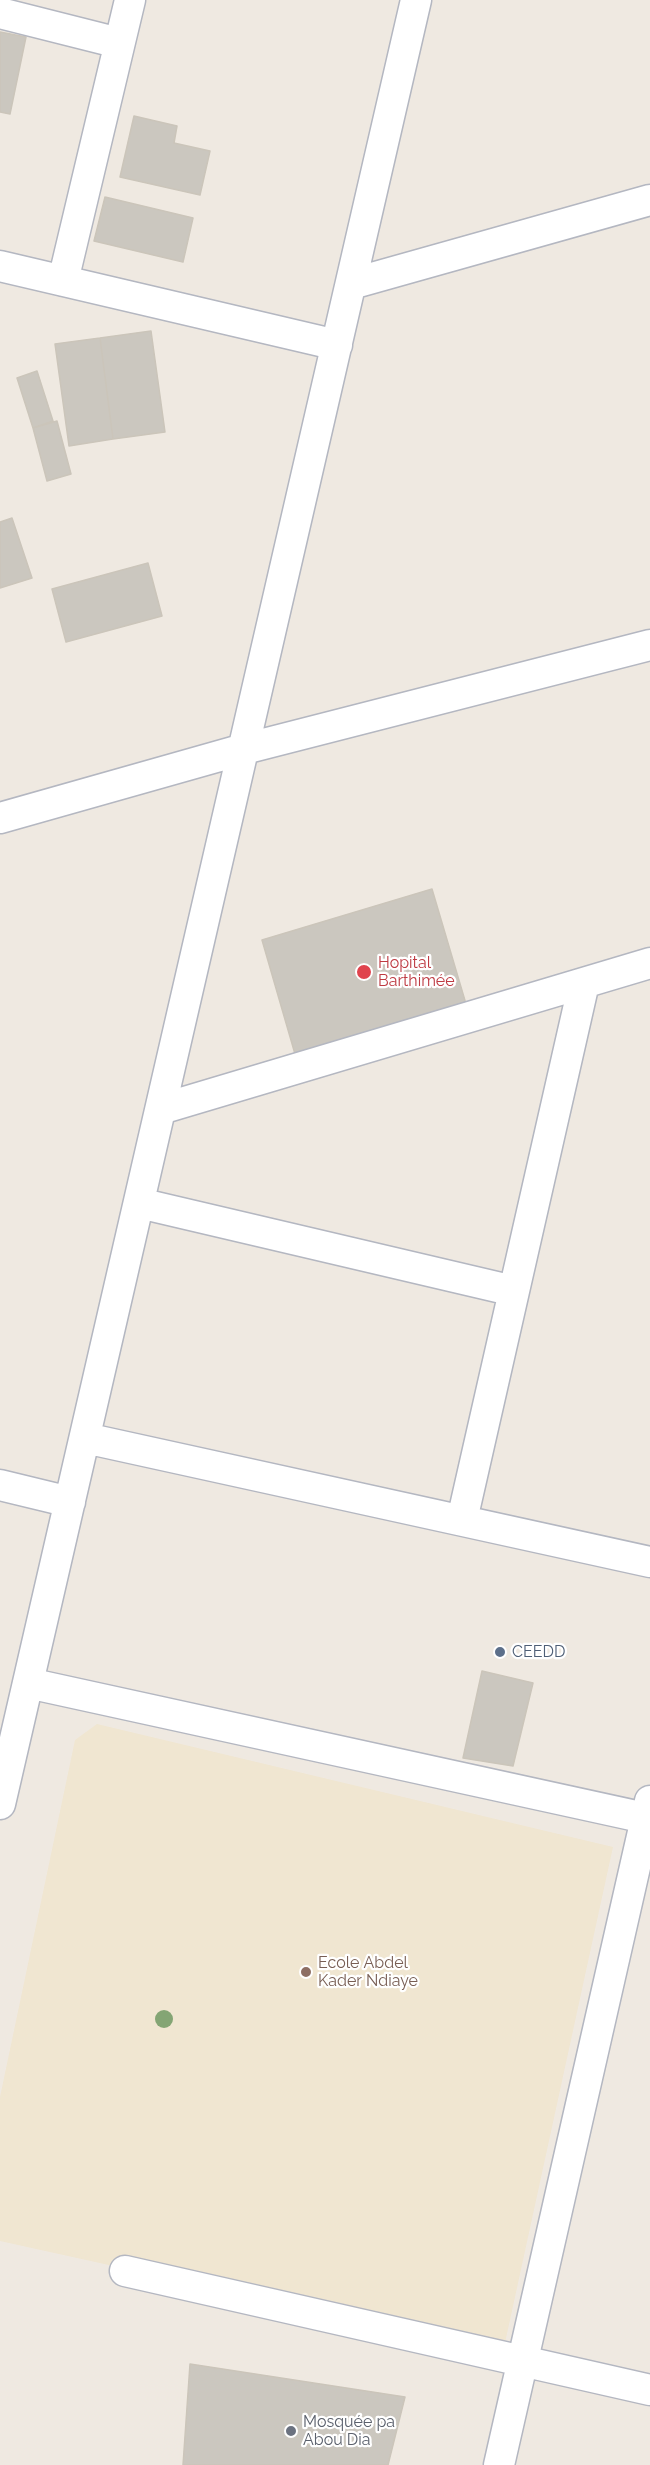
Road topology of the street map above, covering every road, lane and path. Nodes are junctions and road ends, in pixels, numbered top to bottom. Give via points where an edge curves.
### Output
1 (130, 0) edge
2 (416, 0) edge
3 (17, 10) edge
4 (119, 43) junction
5 (650, 200) edge
6 (0, 266) edge
7 (63, 281) junction
8 (351, 284) junction
9 (337, 345) junction
10 (650, 645) edge
11 (244, 749) junction
12 (0, 818) edge
13 (650, 963) edge
14 (584, 983) junction
15 (161, 1109) junction
16 (139, 1203) junction
17 (514, 1291) junction
18 (85, 1438) junction
19 (0, 1485) edge
20 (70, 1502) junction
21 (462, 1520) junction
22 (650, 1562) edge
23 (28, 1683) junction
24 (0, 1804) edge
25 (649, 1812) edge
26 (125, 2271) dead end
27 (523, 2363) junction
28 (650, 2390) edge
29 (499, 2465) edge

1 - 4 street
2 - 8 street
3 - 4 street
4 - 7 street
5 - 8 street
6 - 7 street
7 - 9 street
8 - 9 street
9 - 11 street
10 - 11 street
11 - 12 street
11 - 15 street
13 - 14 street
14 - 15 street
14 - 17 street
15 - 16 street
16 - 17 street
16 - 18 street
17 - 21 street
18 - 20 street
18 - 21 street
19 - 20 street
20 - 23 street
21 - 22 street
23 - 24 street
23 - 25 street
25 - 27 street
26 - 27 street
27 - 28 street
27 - 29 street

